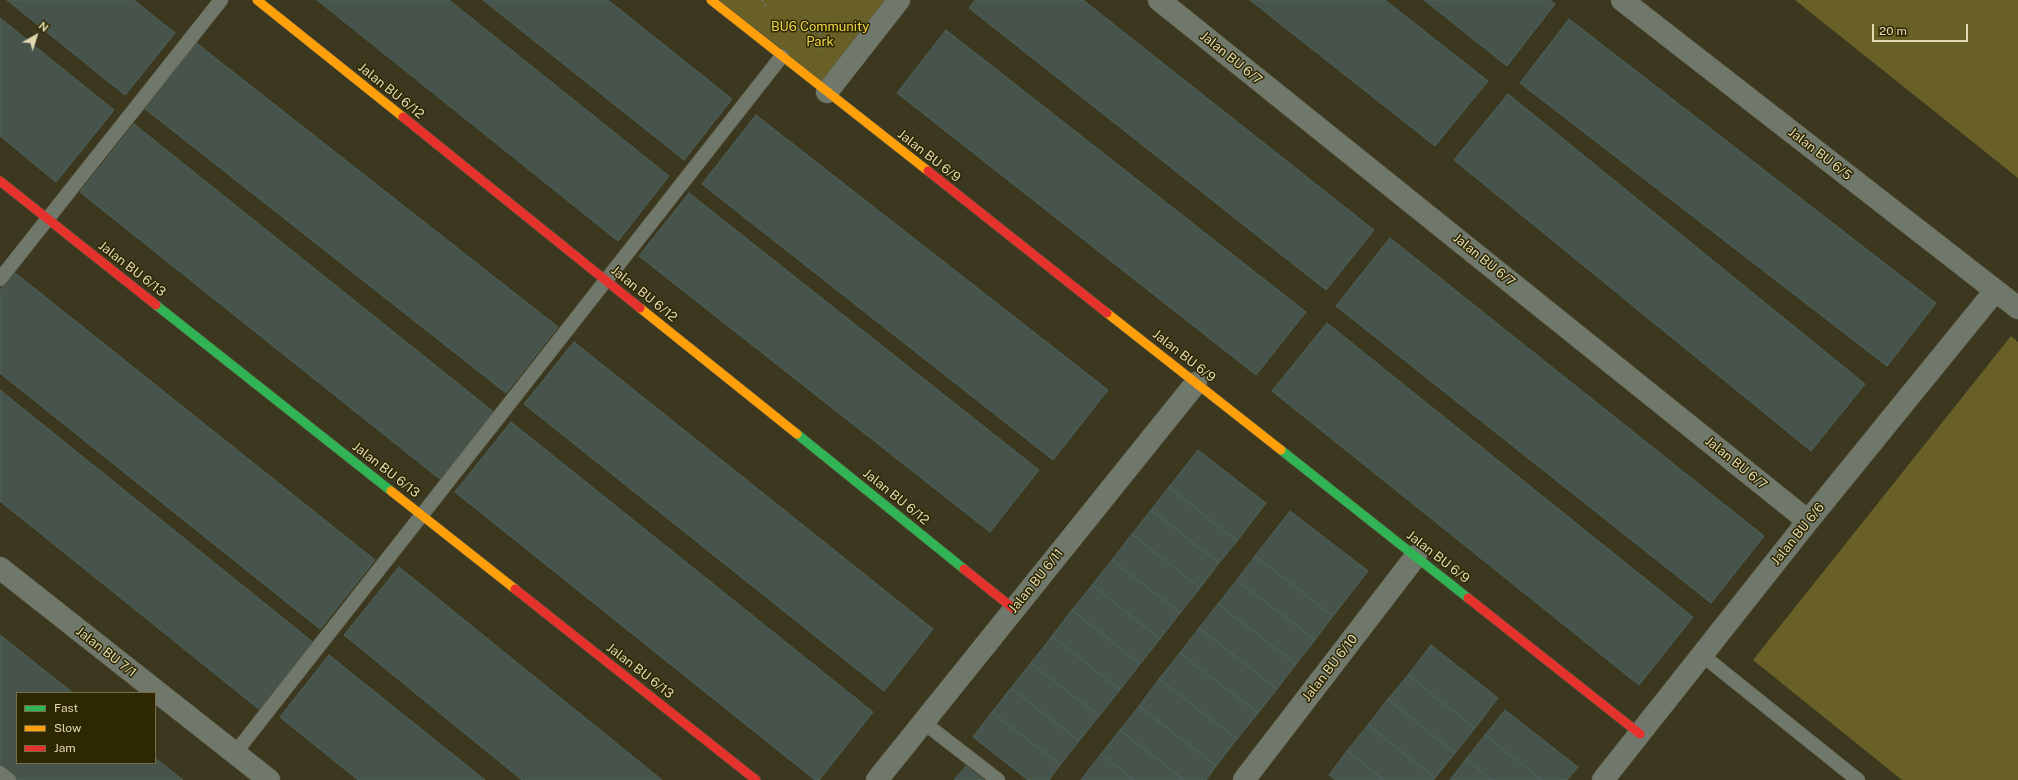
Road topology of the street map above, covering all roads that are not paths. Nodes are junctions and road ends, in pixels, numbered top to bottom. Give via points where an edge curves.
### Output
1 (221, 0) edge
2 (257, 0) edge
3 (711, 0) edge
4 (899, 0) edge
5 (1159, 0) edge
6 (1622, 0) edge
7 (782, 56) junction
8 (827, 92) junction
9 (0, 181) edge
10 (48, 219) junction
11 (0, 279) edge
12 (606, 280) junction
13 (1995, 291) junction
14 (2018, 308) edge
15 (1196, 383) junction
16 (422, 515) junction
17 (1808, 521) junction
18 (1416, 556) junction
19 (0, 568) edge
20 (1014, 608) junction
21 (1702, 655) junction
22 (923, 722) junction
23 (1640, 734) junction
24 (235, 753) junction
25 (0, 773) edge
26 (9, 780) edge
27 (269, 780) edge
28 (756, 780) edge
29 (877, 780) edge
30 (998, 780) edge
31 (1244, 780) edge
32 (1603, 780) edge
33 (1858, 780) edge

1 - 10 lane
2 - 12 street, Jalan BU 6/12
3 - 7 street, Jalan BU 6/9
4 - 8 street
5 - 17 street, Jalan BU 6/7
6 - 13 street, Jalan BU 6/5
7 - 8 street, Jalan BU 6/9
7 - 12 lane
8 - 15 street, Jalan BU 6/9
9 - 10 street, Jalan BU 6/13
10 - 11 lane
10 - 16 street, Jalan BU 6/13
12 - 16 lane
12 - 20 street, Jalan BU 6/12
13 - 14 street, Jalan BU 6/5
13 - 17 street, Jalan BU 6/6
15 - 18 street, Jalan BU 6/9
15 - 20 street, Jalan BU 6/11
16 - 24 lane
16 - 28 street, Jalan BU 6/13
17 - 21 street, Jalan BU 6/6
18 - 23 street, Jalan BU 6/9
18 - 31 street, Jalan BU 6/10
19 - 24 street, Jalan BU 7/1
20 - 22 street, Jalan BU 6/11
21 - 23 street, Jalan BU 6/6
21 - 33 lane
22 - 29 street, Jalan BU 6/11
22 - 30 lane
23 - 32 street, Jalan BU 6/6
24 - 27 street, Jalan BU 7/1
25 - 26 lane

